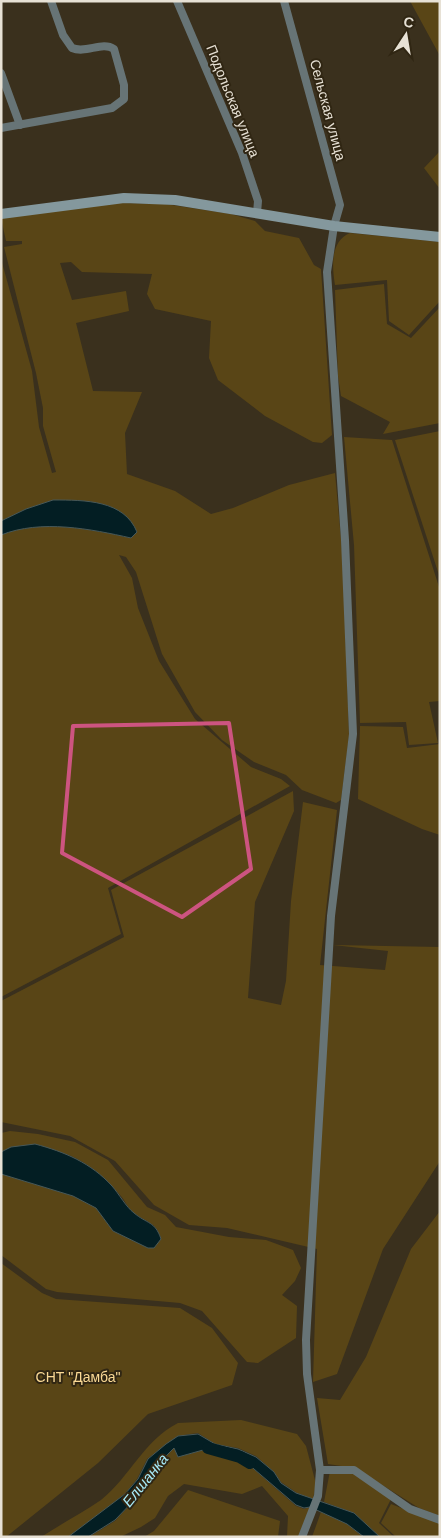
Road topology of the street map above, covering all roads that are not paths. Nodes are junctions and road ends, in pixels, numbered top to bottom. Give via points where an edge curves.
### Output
1 (51, 1) edge
2 (178, 1) edge
3 (284, 1) edge
4 (1, 73) edge
5 (20, 125) junction
6 (1, 128) edge
7 (257, 213) junction
8 (1, 214) edge
9 (334, 226) junction
10 (440, 237) edge
11 (320, 1470) junction
12 (440, 1520) edge
13 (302, 1537) edge

1 - 5 street via 63,35 72,48 82,50 104,46 114,49 125,93 122,103 112,108
2 - 7 street, Подольская улица via 242,154 258,201
3 - 9 street, Сельская улица via 340,205
4 - 5 street
5 - 6 street
7 - 8 main road via 175,200 124,198
7 - 9 main road
9 - 10 main road
9 - 11 street, Сельская улица via 327,272 353,734 330,916 306,1340 306,1374
11 - 12 street via 354,1470 410,1509
11 - 13 street, Сельская улица via 318,1496

